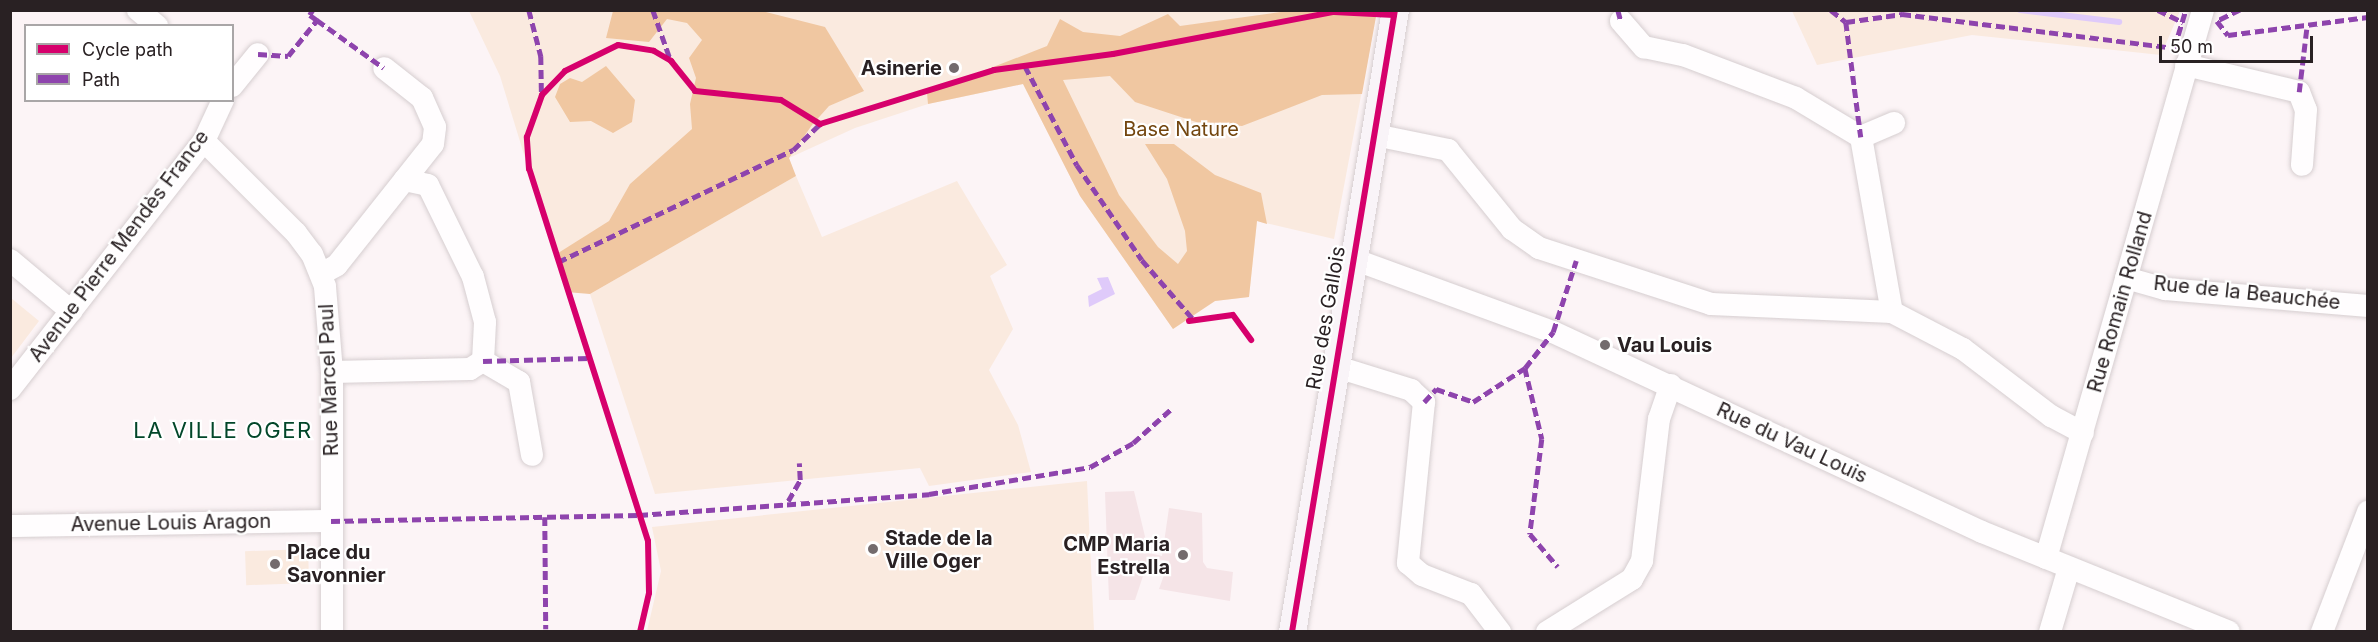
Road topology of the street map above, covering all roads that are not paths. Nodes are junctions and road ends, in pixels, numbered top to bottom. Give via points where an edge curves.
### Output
1 (138, 10) edge
2 (1395, 10) edge
3 (2203, 10) edge
4 (1621, 21) dead end
5 (155, 24) edge
6 (258, 54) dead end
7 (2189, 55) junction
8 (384, 68) dead end
9 (234, 84) edge
10 (222, 102) edge
11 (1894, 123) dead end
12 (1375, 135) junction
13 (1861, 137) junction
14 (204, 141) junction
15 (2302, 165) dead end
16 (405, 180) junction
17 (1353, 259) junction
18 (10, 261) edge
19 (321, 274) junction
20 (2126, 278) junction
21 (2367, 306) edge
22 (71, 311) junction
23 (1892, 312) junction
24 (483, 361) junction
25 (1334, 366) junction
26 (332, 372) junction
27 (1671, 385) junction
28 (10, 389) edge
29 (2084, 433) junction
30 (532, 455) dead end
31 (2367, 512) edge
32 (331, 521) junction
33 (10, 525) edge
34 (2046, 558) junction
35 (2069, 568) junction
36 (2357, 570) edge
37 (332, 632) edge
38 (1292, 632) edge
39 (1500, 632) edge
40 (1547, 632) edge
41 (2050, 632) edge
42 (2229, 632) edge
43 (2322, 632) edge

1 - 5 street
2 - 12 main road, Rue des Gallois
3 - 7 street, Rue Romain Rolland
4 - 13 street via 1644,47 1683,55 1796,98
6 - 9 street
7 - 15 street via 2299,92 2306,110
7 - 20 street, Rue Romain Rolland
8 - 16 street via 422,98 435,128 433,144
10 - 14 street, Avenue Pierre Mendès France
11 - 13 street
12 - 17 main road, Rue des Gallois
12 - 23 street via 1448,150 1524,240 1587,265 1727,307
13 - 23 street
14 - 19 street, Rue Marcel Paul via 296,233
14 - 22 street, Avenue Pierre Mendès France
16 - 19 street via 337,265
16 - 24 street via 428,185 473,277 485,322
17 - 25 main road, Rue des Gallois
17 - 27 street, Rue du Vau Louis via 1542,327
18 - 22 street
19 - 26 street, Rue Marcel Paul via 329,306
20 - 21 street, Rue de la Beauchée via 2165,289
20 - 29 street, Rue Romain Rolland
22 - 28 street, Avenue Pierre Mendès France
23 - 29 street via 1963,349 2051,416
24 - 26 street via 470,369
24 - 30 street via 519,382
25 - 38 main road, Rue des Gallois
25 - 39 street via 1411,390 1424,402 1408,563 1422,575 1471,594
26 - 32 street, Rue Marcel Paul
27 - 34 street, Rue du Vau Louis
27 - 40 street via 1659,419 1642,561 1632,579
29 - 34 street, Rue Romain Rolland
31 - 36 street
32 - 33 street, Avenue Louis Aragon
32 - 37 street, Rue Marcel Paul
34 - 35 street, Rue du Vau Louis
35 - 41 street
35 - 42 street, Rue du Vau Louis
36 - 43 street

